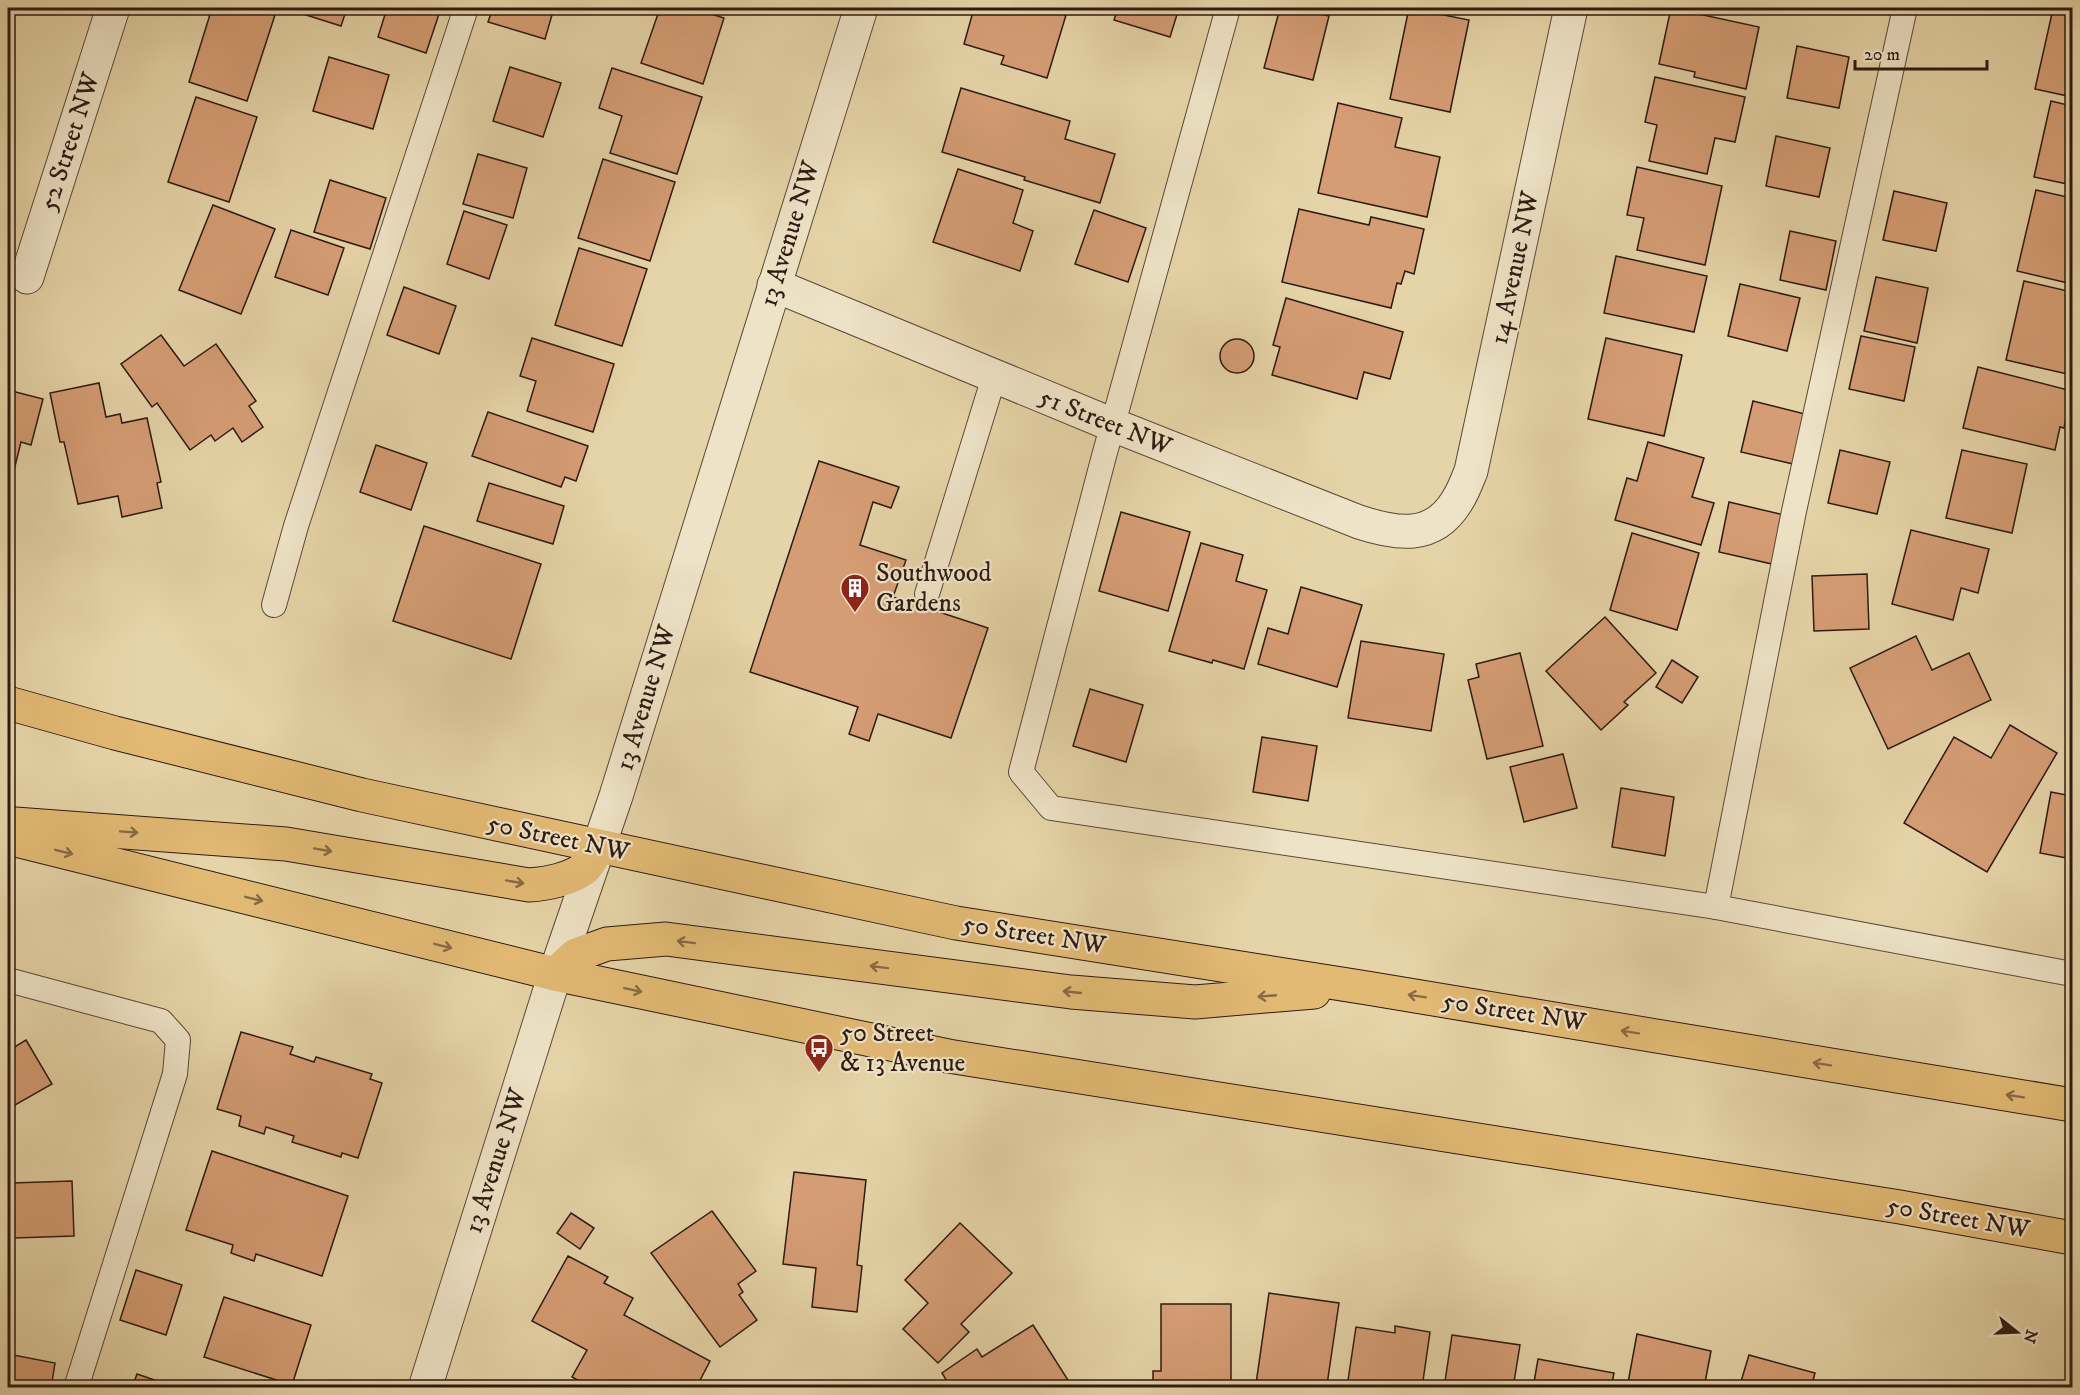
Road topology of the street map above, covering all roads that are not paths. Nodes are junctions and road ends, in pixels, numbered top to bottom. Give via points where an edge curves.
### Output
1 (113, 8) edge
2 (466, 8) edge
3 (861, 8) edge
4 (1228, 8) edge
5 (1571, 8) edge
6 (1905, 8) edge
7 (27, 277) dead end
8 (774, 285) junction
9 (994, 377) junction
10 (1113, 426) junction
11 (1440, 521) joint
12 (927, 594) dead end
13 (274, 605) dead end
14 (8, 703) edge
15 (8, 823) edge
16 (8, 838) edge
17 (598, 848) junction
18 (1716, 907) junction
19 (555, 974) junction
20 (2073, 974) edge
21 (8, 980) edge
22 (1367, 988) junction
23 (2073, 1105) edge
24 (2073, 1238) edge
25 (76, 1388) edge
26 (425, 1388) edge

1 - 7 street, 52 Street NW
2 - 13 lane via 296,526
3 - 8 street, 13 Avenue NW
4 - 10 lane
5 - 11 street, 14 Avenue NW via 1471,471 1457,501
6 - 18 lane via 1794,511
8 - 9 street, 51 Street NW
8 - 17 street, 13 Avenue NW
9 - 10 street, 51 Street NW
9 - 12 lane
10 - 11 street, 51 Street NW via 1388,531 1416,532
10 - 18 lane via 1021,772 1051,808
14 - 17 main road, 50 Street NW via 362,795
15 -> 17 main road via 286,844 529,885 545,884 586,867
16 -> 19 main road, 50 Street NW
17 - 19 street, 13 Avenue NW
17 - 22 main road, 50 Street NW via 956,923
18 - 20 lane
22 -> 19 main road via 1195,1002 1071,992 666,939 607,944 576,956
19 -> 24 main road, 50 Street NW via 948,1056
19 - 26 street, 13 Avenue NW
21 - 25 lane via 161,1022 178,1040 175,1074
23 -> 22 main road, 50 Street NW

